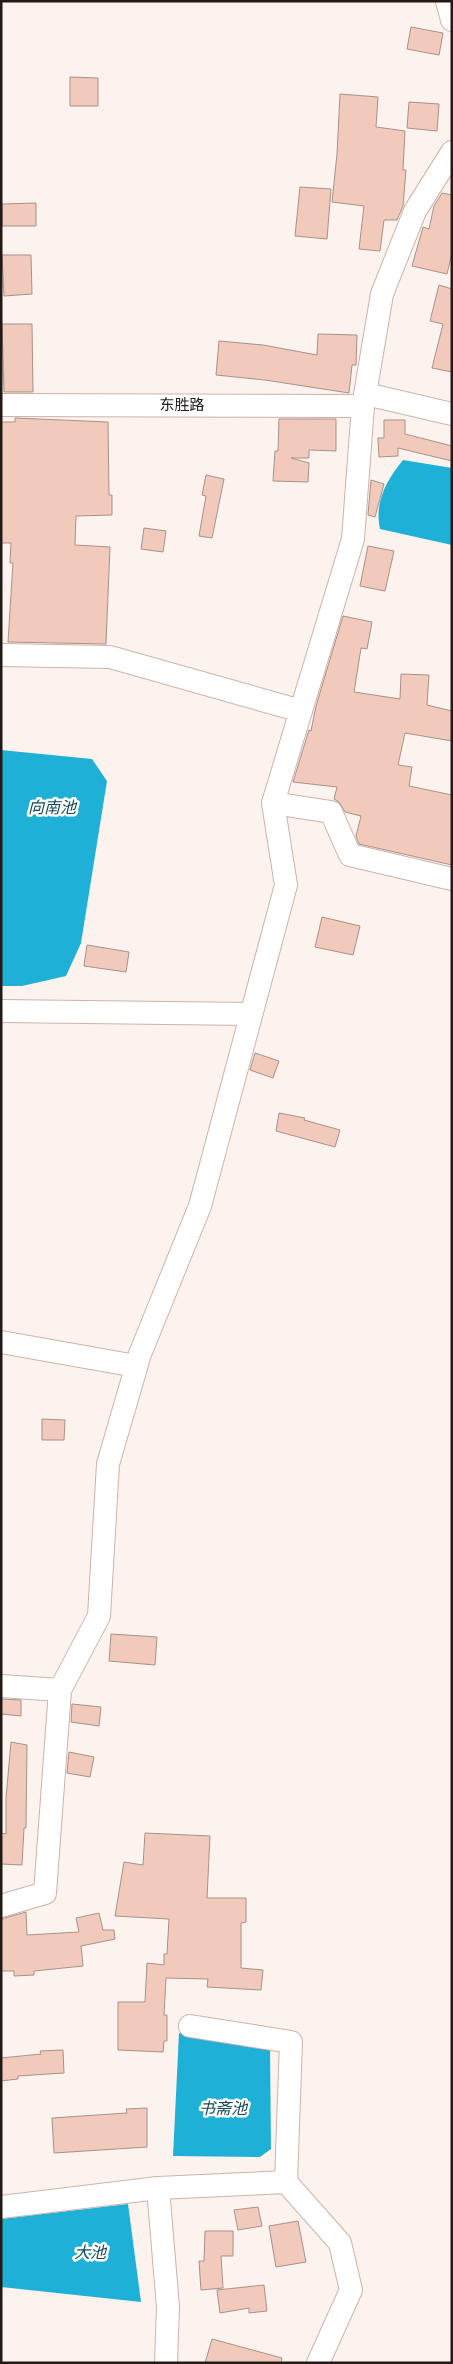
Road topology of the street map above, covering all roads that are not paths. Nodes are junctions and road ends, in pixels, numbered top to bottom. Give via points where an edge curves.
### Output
1 (447, 1) edge
2 (452, 20) edge
3 (452, 152) edge
4 (365, 400) junction
5 (1, 405) edge
6 (452, 414) edge
7 (1, 655) edge
8 (301, 711) junction
9 (273, 803) junction
10 (452, 879) edge
11 (1, 1011) edge
12 (251, 1014) junction
13 (1, 1342) edge
14 (136, 1366) junction
15 (1, 1686) edge
16 (60, 1690) junction
17 (1, 1906) edge
18 (190, 2026) dead end
19 (286, 2182) junction
20 (158, 2188) junction
21 (1, 2207) edge
22 (166, 2363) edge
23 (318, 2363) edge

1 - 2 street
3 - 4 street via 415,211 382,294
4 - 5 street, 东胜路
4 - 6 street, 东胜路
4 - 8 street via 353,539
7 - 8 street via 110,657
8 - 9 street
9 - 10 street via 330,812 350,855
9 - 12 street via 286,885
11 - 12 street
12 - 14 street via 200,1206
13 - 14 street
14 - 16 street via 108,1464 99,1616
15 - 16 street
16 - 17 street via 45,1893
18 - 19 street via 291,2042
19 - 20 street
19 - 23 street via 340,2243 351,2290
20 - 21 street
20 - 22 street via 168,2307

